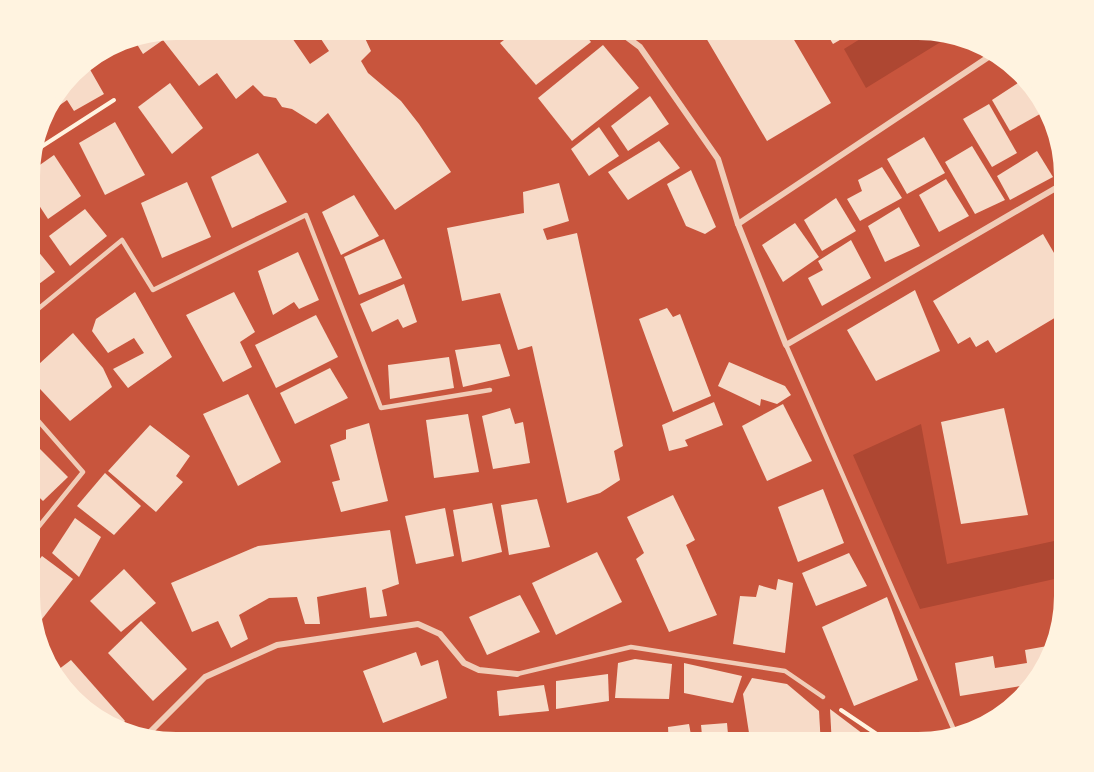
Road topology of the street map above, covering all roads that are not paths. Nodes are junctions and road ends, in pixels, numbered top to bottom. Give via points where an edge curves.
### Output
1 (625, 36) edge
2 (990, 56) edge
3 (1058, 187) edge
4 (738, 224) junction
5 (36, 311) edge
6 (786, 345) junction
7 (490, 390) dead end
8 (36, 418) edge
9 (36, 531) edge
10 (517, 674) joint
11 (823, 698) road end
12 (954, 731) edge
13 (149, 733) edge

1 - 4 street via 640,47 718,159
2 - 4 street
3 - 6 street
4 - 6 street
5 - 7 lane via 122,240 153,290 306,215 381,408
6 - 12 lane
8 - 9 lane via 82,472
10 - 11 lane via 631,647 785,670
10 - 13 street via 479,670 464,663 440,634 418,624 277,645 205,676

